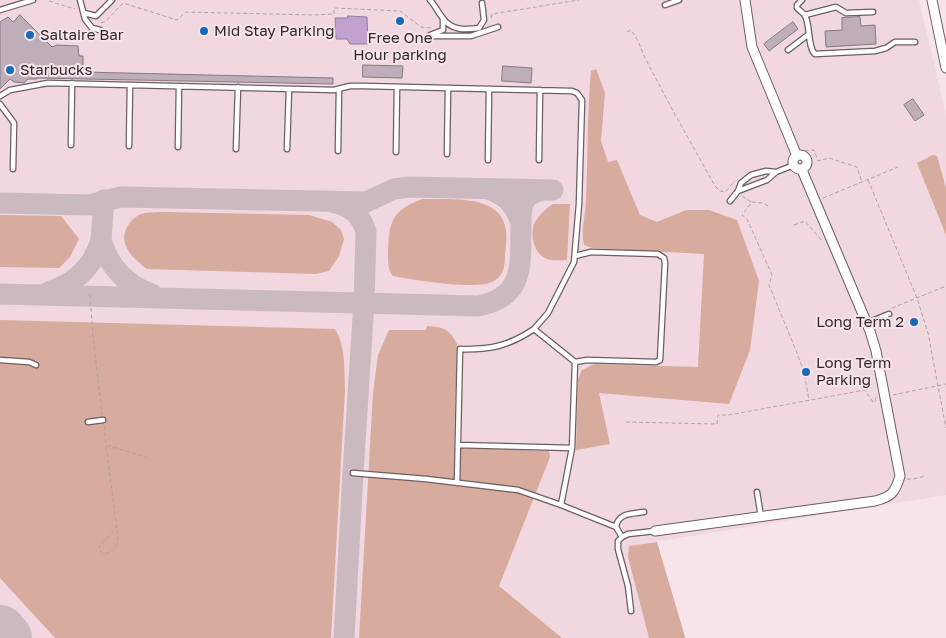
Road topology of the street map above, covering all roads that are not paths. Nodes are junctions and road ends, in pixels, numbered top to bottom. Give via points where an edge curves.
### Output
1 (33, 0) edge
2 (80, 0) edge
3 (112, 0) edge
4 (430, 0) edge
5 (679, 0) edge
6 (745, 0) edge
7 (802, 0) edge
8 (932, 0) edge
9 (482, 3) dead end
10 (665, 5) dead end
11 (0, 10) edge
12 (873, 12) dead end
13 (84, 13) junction
14 (805, 15) junction
15 (442, 19) junction
16 (498, 27) dead end
17 (100, 30) dead end
18 (810, 34) junction
19 (915, 42) dead end
20 (788, 50) dead end
21 (946, 68) edge
22 (72, 83) junction
23 (130, 85) junction
24 (178, 86) junction
25 (398, 87) junction
26 (238, 88) junction
27 (448, 88) junction
28 (289, 89) junction
29 (339, 89) junction
30 (489, 89) junction
31 (540, 90) junction
32 (0, 96) edge
33 (0, 104) edge
34 (71, 145) dead end
35 (129, 146) dead end
36 (178, 147) dead end
37 (236, 148) dead end
38 (288, 149) dead end
39 (338, 151) dead end
40 (396, 152) dead end
41 (800, 153) junction
42 (447, 154) dead end
43 (488, 160) dead end
44 (539, 160) dead end
45 (794, 165) junction
46 (13, 169) dead end
47 (802, 170) junction
48 (776, 172) junction
49 (738, 191) junction
50 (730, 201) dead end
51 (575, 256) junction
52 (889, 312) road end
53 (867, 324) junction
54 (534, 329) junction
55 (0, 360) edge
56 (575, 362) junction
57 (36, 365) dead end
58 (103, 420) road end
59 (88, 422) dead end
60 (458, 445) junction
61 (572, 448) junction
62 (353, 473) dead end
63 (457, 483) junction
64 (757, 492) dead end
65 (561, 505) junction
66 (644, 512) dead end
67 (761, 517) junction
68 (616, 527) junction
69 (655, 531) joint
70 (622, 537) junction
71 (631, 611) dead end

1 - 11 lane
2 - 13 lane
3 - 13 lane via 96,16
4 - 15 lane
5 - 10 lane
6 - 41 street via 752,47
7 - 14 lane via 797,8
8 - 21 street
9 - 15 lane via 484,20 480,28 463,30
12 - 14 lane via 846,13 836,7
13 - 17 lane via 92,28
14 - 18 lane
15 - 16 lane via 442,30 429,36 471,36
18 - 19 lane via 812,53 819,55 875,51 895,42
18 - 20 lane
22 - 23 lane
22 - 32 lane via 14,88
22 - 34 lane
23 - 24 lane
23 - 35 lane
24 - 26 lane
24 - 36 lane
25 - 27 lane
25 - 29 lane via 350,86
25 - 40 lane
26 - 28 lane
26 - 37 lane
27 - 30 lane
27 - 42 lane
28 - 29 lane
28 - 38 lane
29 - 39 lane
30 - 31 lane
30 - 43 lane
31 - 44 lane
31 - 51 lane via 572,91 582,100
33 - 46 lane via 14,123
41 - 45 street via 793,160
41 - 47 street via 807,160
45 - 47 street
45 - 48 lane
47 - 53 street
48 - 49 lane via 767,180
48 - 49 lane via 751,175 741,183
49 - 50 lane
51 - 54 lane via 548,313
51 - 56 lane via 591,252 658,254 665,263 660,360
52 - 53 lane
53 - 67 street via 876,351 880,396 899,479 897,487 888,498 875,501
54 - 56 lane
54 - 60 lane via 506,345 460,349
55 - 57 lane
56 - 61 lane
58 - 59 lane
60 - 61 lane
60 - 63 lane
61 - 65 lane
62 - 63 lane
63 - 65 lane via 518,490
64 - 67 lane
65 - 68 lane
66 - 68 lane via 622,515
67 - 69 street
68 - 70 lane
69 - 70 lane
70 - 71 lane via 618,549

